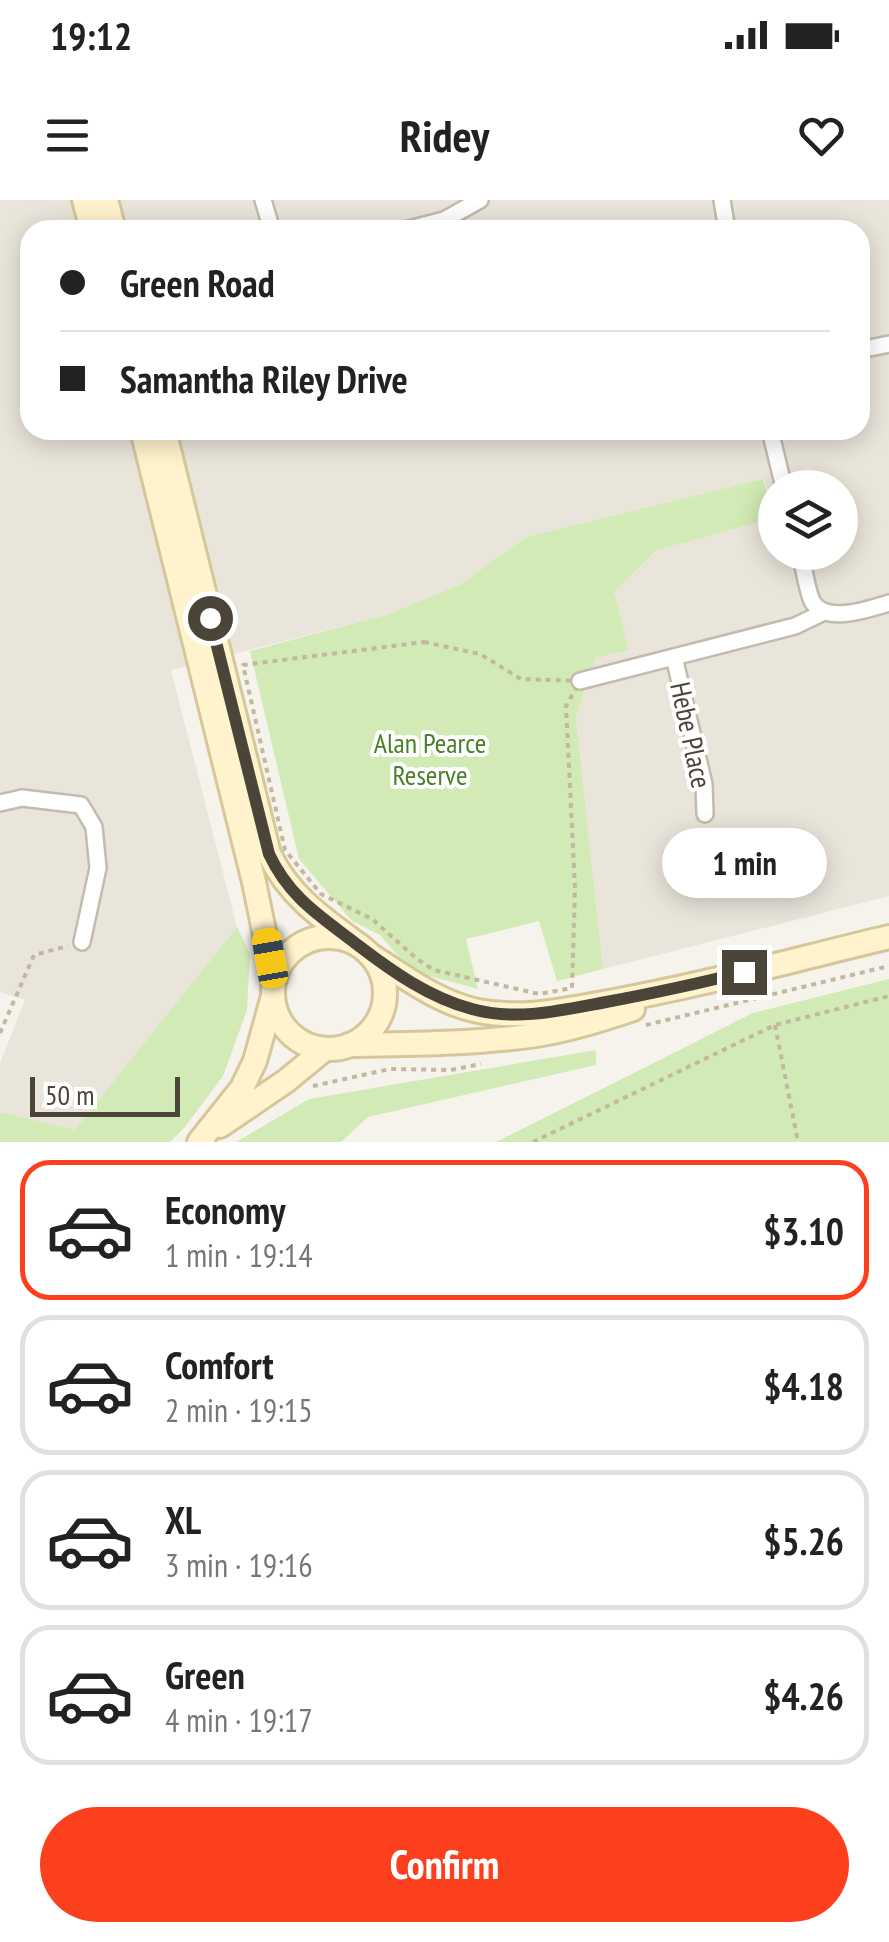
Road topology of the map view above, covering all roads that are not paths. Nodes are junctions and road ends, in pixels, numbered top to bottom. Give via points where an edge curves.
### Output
1 (480, 200) edge
2 (444, 220) edge
3 (144, 440) edge
4 (166, 440) edge
5 (772, 440) edge
6 (780, 470) edge
7 (805, 570) edge
8 (889, 603) edge
9 (824, 612) junction
10 (674, 657) junction
11 (580, 681) road end
12 (0, 803) edge
13 (704, 814) dead end
14 (889, 936) edge
15 (82, 942) road end
16 (365, 950) junction
17 (274, 987) junction
18 (677, 989) junction
19 (349, 1045) junction
20 (325, 1048) junction
21 (200, 1141) edge

1 - 2 street
3 - 17 main road
4 - 16 main road via 269,854 299,899
5 - 6 street
7 - 9 street via 813,603
8 - 9 street, Hebe Place via 852,614
9 - 10 street, Hebe Place
10 - 11 street, Hebe Place
10 - 13 street, Hebe Place via 704,784
12 - 15 street via 22,798 80,805 94,828 98,868
14 - 18 main road
16 - 17 main road via 344,939 310,940 282,962
16 - 18 main road via 440,998 508,1015
16 - 19 main road via 380,968 384,1007 372,1029
17 - 20 main road via 277,1014 288,1031
17 - 21 main road via 255,1061
18 - 19 main road via 609,1018 539,1035
19 - 20 main road
20 - 21 main road

